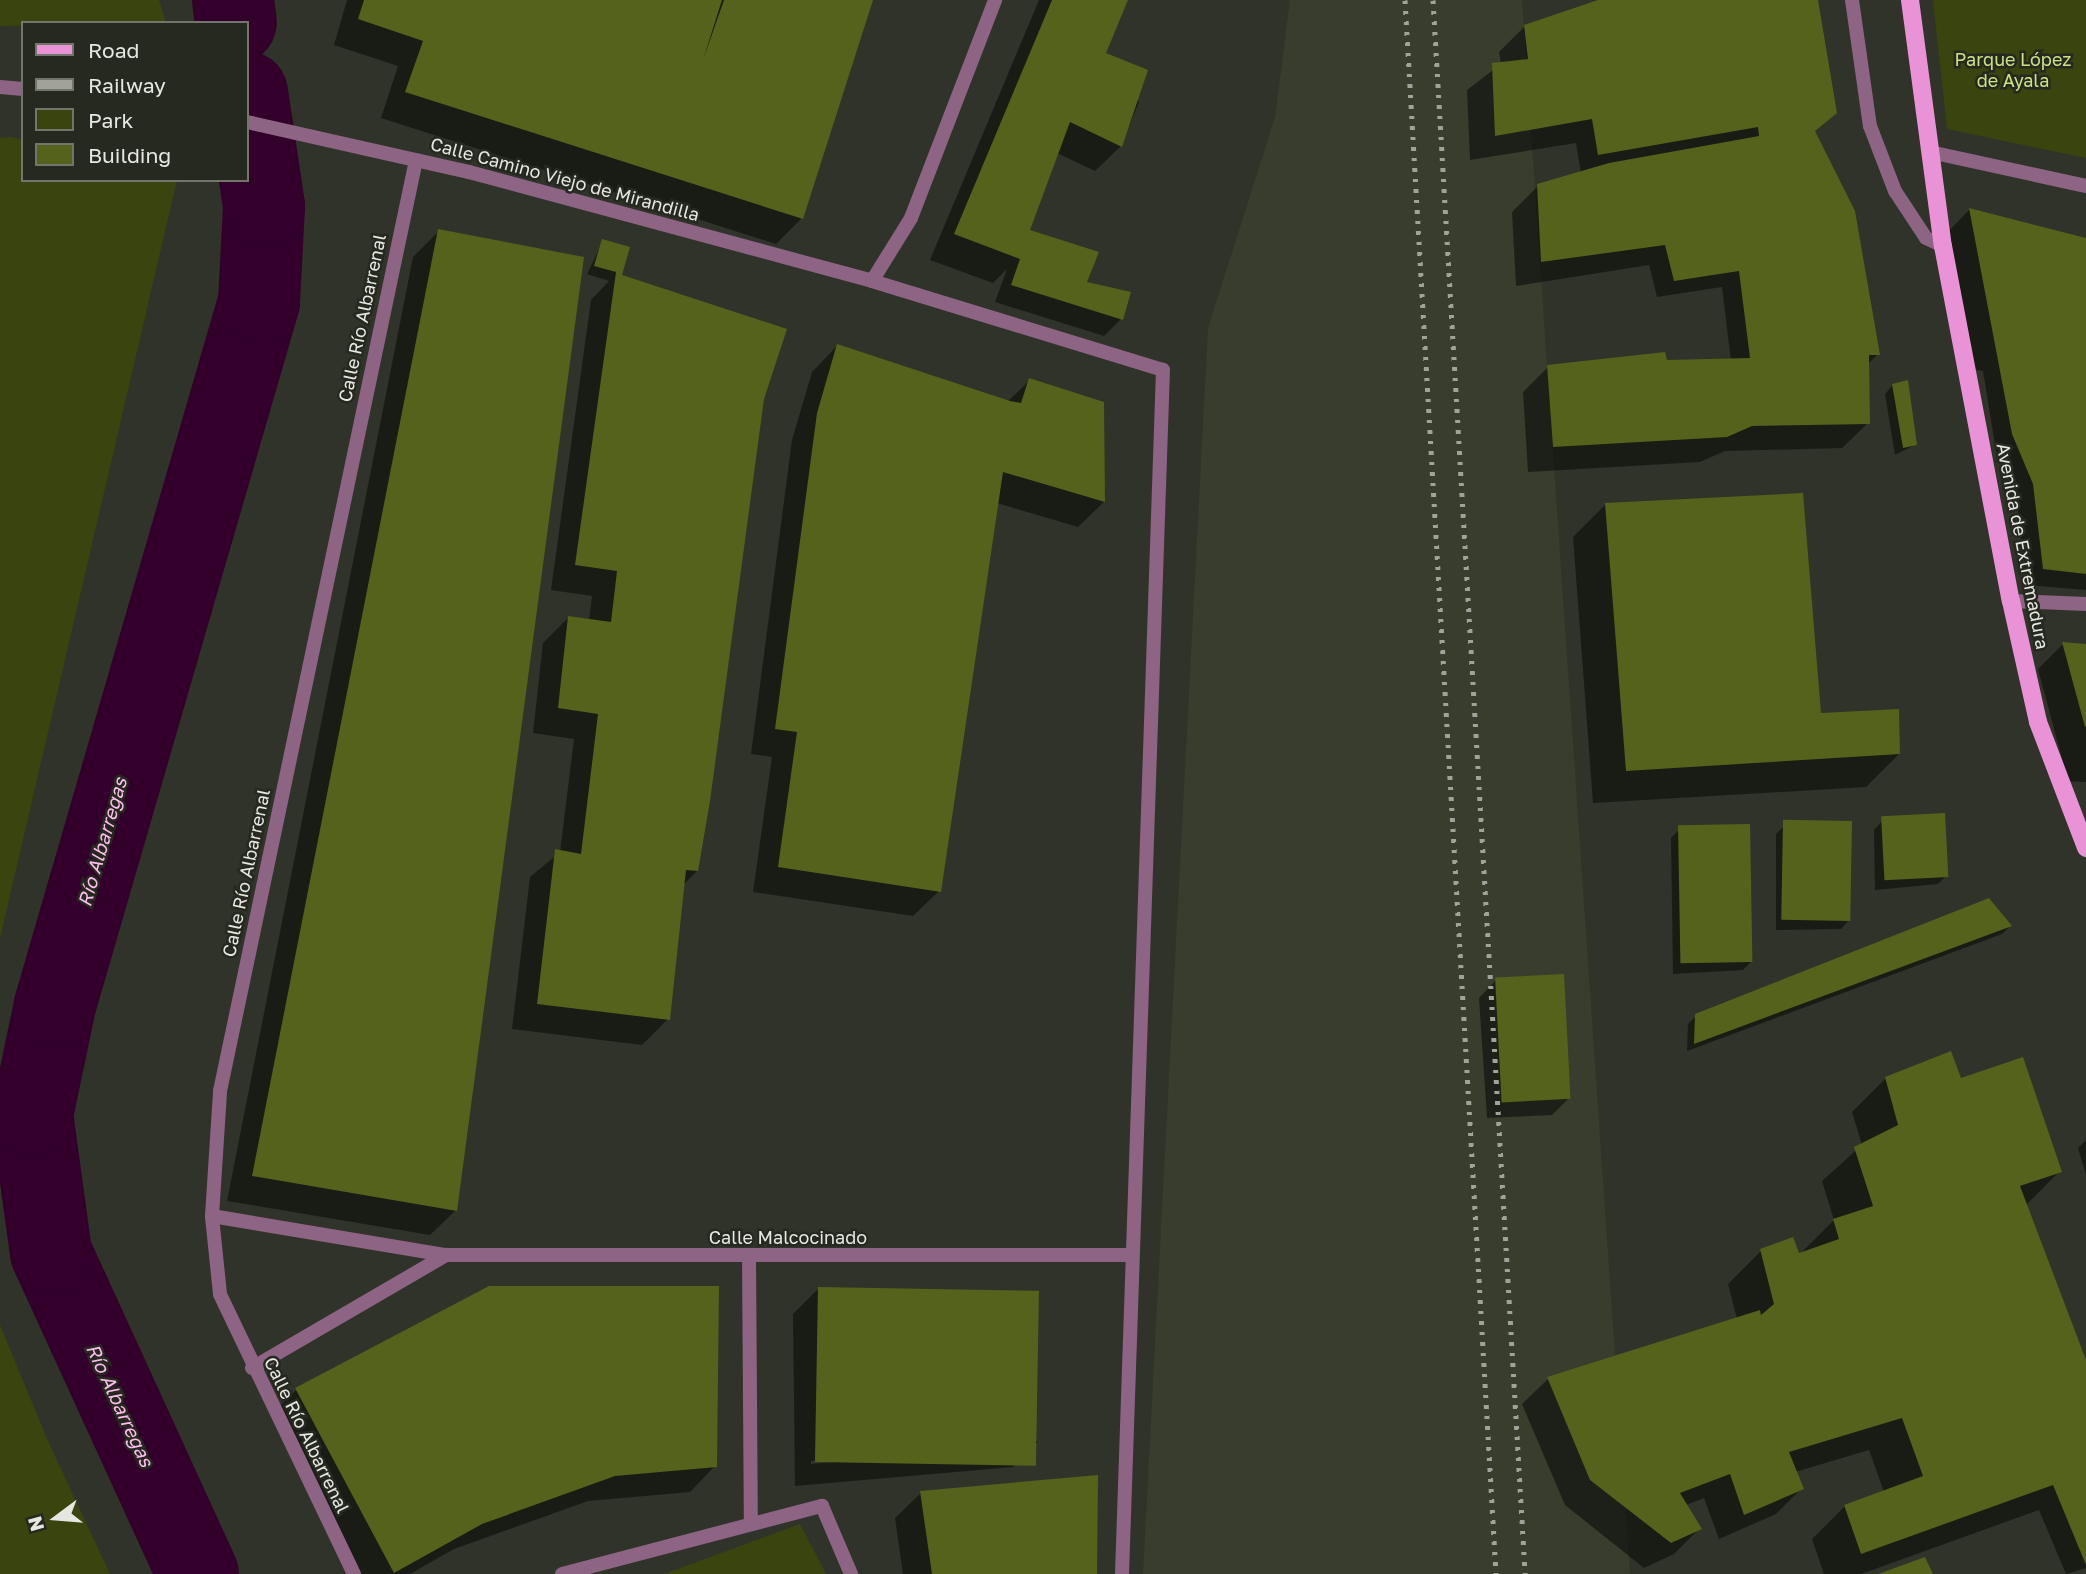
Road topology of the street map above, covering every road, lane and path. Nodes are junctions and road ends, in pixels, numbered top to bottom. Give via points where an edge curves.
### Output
1 (995, 0) edge
2 (1852, 0) edge
3 (1910, 0) edge
4 (0, 87) edge
5 (21, 89) edge
6 (248, 121) edge
7 (1930, 152) junction
8 (416, 160) junction
9 (2086, 186) edge
10 (1943, 246) junction
11 (872, 281) junction
12 (2011, 601) junction
13 (2086, 604) edge
14 (2086, 848) edge
15 (212, 1216) junction
16 (446, 1255) junction
17 (1130, 1255) junction
18 (749, 1256) junction
19 (253, 1368) junction
20 (751, 1524) junction
21 (354, 1574) edge
22 (562, 1574) edge
23 (850, 1574) edge
24 (1122, 1574) edge

1 - 11 street via 912,218
2 - 10 street via 1870,126 1895,191 1926,238
3 - 7 main road, Avenida de Extremadura
4 - 5 street
6 - 8 street, Calle Camino Viejo de Mirandilla via 346,139
7 - 9 street
7 - 10 main road, Avenida de Extremadura
8 - 11 street, Calle Camino Viejo de Mirandilla
8 - 15 street, Calle Río Albarrenal via 220,1091
10 - 12 main road, Avenida de Extremadura
11 - 17 street, Calle Camino Viejo de Mirandilla via 1163,370
12 - 13 street
12 - 14 main road, Avenida de Extremadura via 2038,722
15 - 16 street, Calle Malcocinado
15 - 19 street, Calle Río Albarrenal via 220,1294
16 - 18 street, Calle Malcocinado
16 - 19 street
17 - 18 street, Calle Malcocinado
17 - 24 street
18 - 20 street
19 - 21 street, Calle Río Albarrenal
20 - 22 street
20 - 23 street via 822,1506

